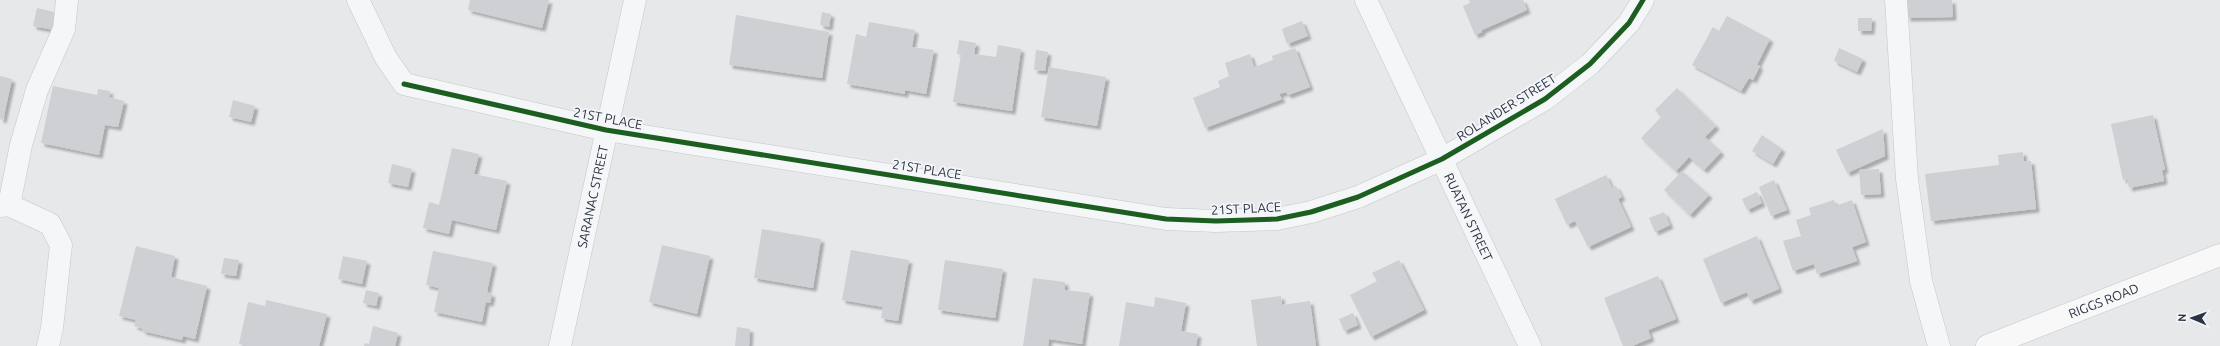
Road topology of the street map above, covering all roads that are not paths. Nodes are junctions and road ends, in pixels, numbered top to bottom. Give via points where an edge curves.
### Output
1 (67, 0) edge
2 (358, 0) edge
3 (635, 0) edge
4 (1366, 0) edge
5 (1643, 0) edge
6 (1896, 0) edge
7 (606, 130) junction
8 (1442, 159) junction
9 (4, 206) edge
10 (2220, 255) edge
11 (48, 346) edge
12 (560, 346) edge
13 (1530, 346) edge
14 (1939, 346) edge
15 (1987, 346) edge

1 - 9 street via 64,29 37,90
2 - 7 street, 21ST PLACE via 386,58 404,84
3 - 7 street, SARANAC STREET
4 - 8 street, RUATAN STREET
5 - 8 street, ROLANDER STREET via 1630,23 1590,64 1545,99
6 - 14 street via 1907,179 1921,281
7 - 8 street, 21ST PLACE via 1166,218 1216,221 1277,219 1311,212 1358,197
7 - 12 street, SARANAC STREET
8 - 13 street, RUATAN STREET
9 - 11 street via 50,224 61,245
10 - 15 main road, RIGGS ROAD

